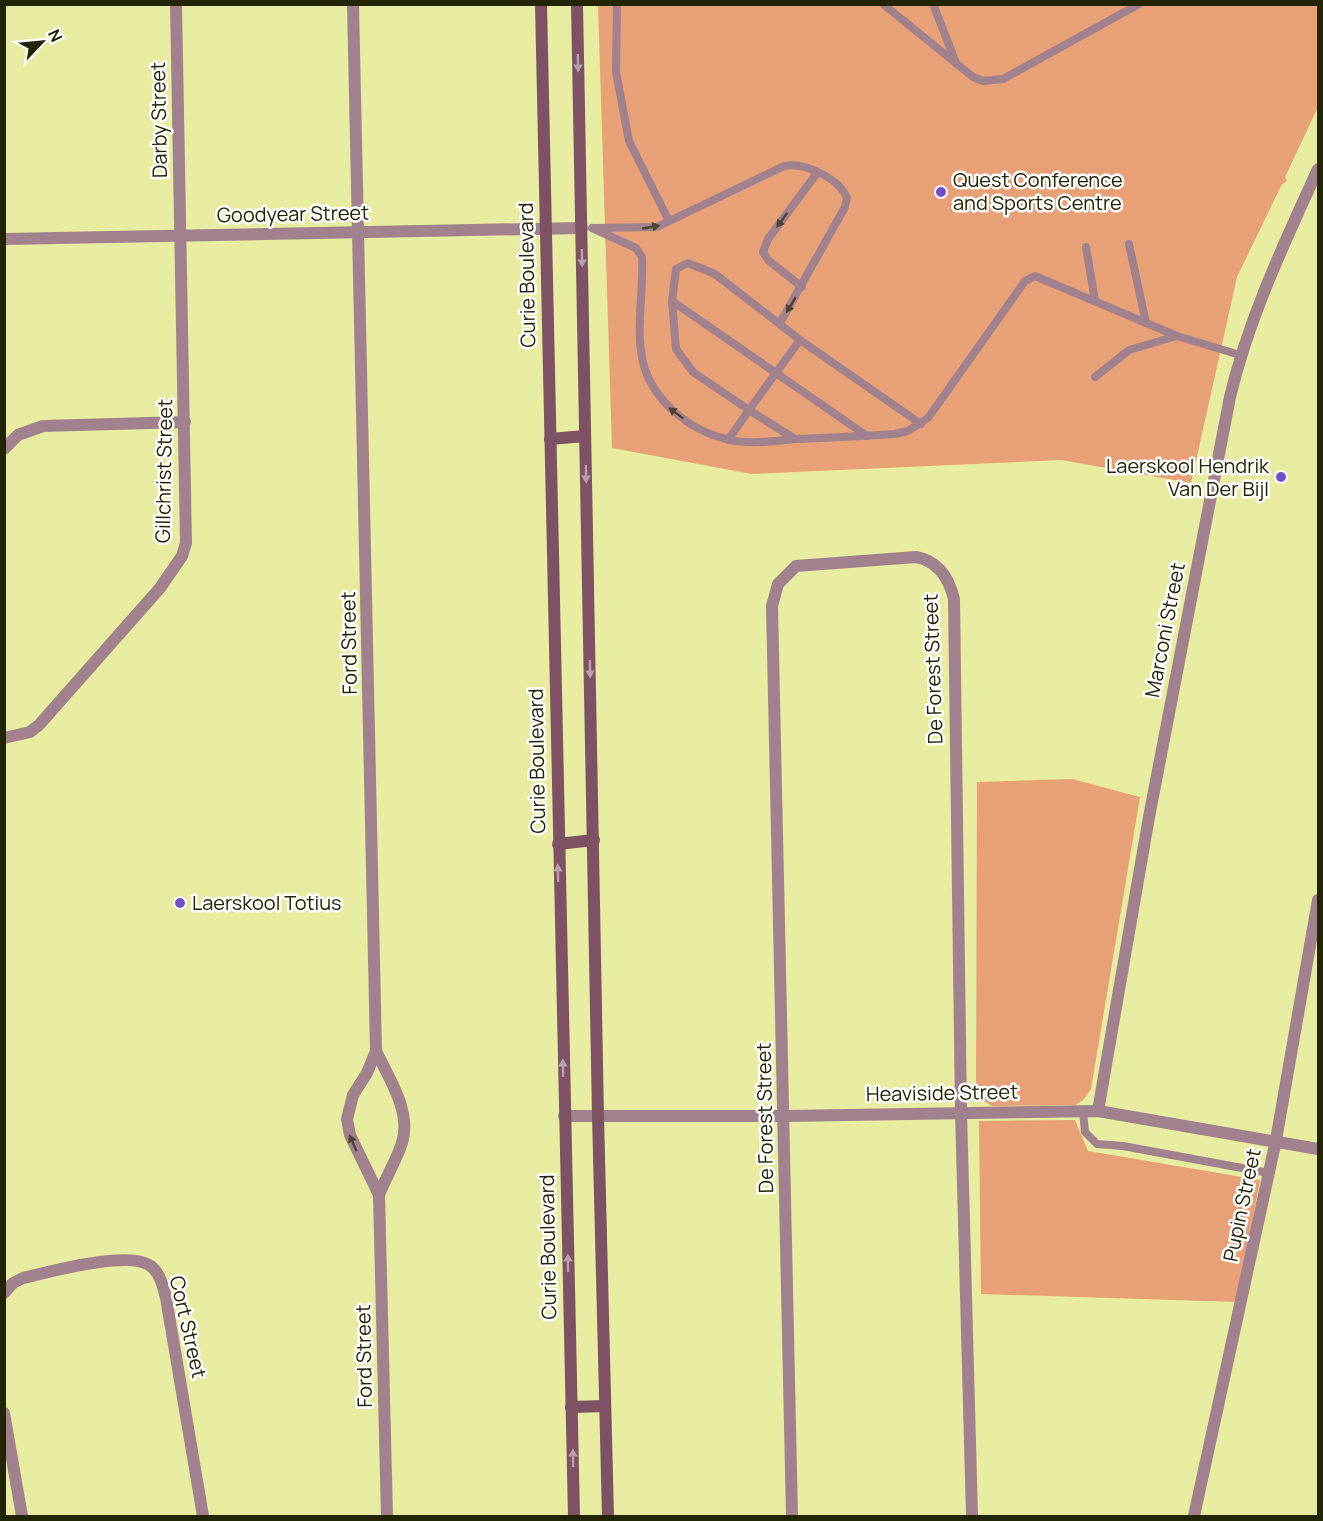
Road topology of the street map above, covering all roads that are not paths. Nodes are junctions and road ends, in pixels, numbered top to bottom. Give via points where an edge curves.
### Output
1 (176, 4) edge
2 (353, 4) edge
3 (541, 4) edge
4 (577, 4) edge
5 (617, 4) edge
6 (883, 4) edge
7 (933, 4) edge
8 (1140, 4) edge
9 (956, 64) junction
10 (1318, 169) edge
11 (817, 173) junction
12 (669, 221) junction
13 (545, 228) junction
14 (587, 228) junction
15 (358, 233) junction
16 (181, 235) junction
17 (4, 240) edge
18 (1130, 244) dead end
19 (1086, 247) dead end
20 (801, 287) junction
21 (1095, 301) junction
22 (672, 302) junction
23 (1146, 323) junction
24 (780, 324) junction
25 (1177, 336) junction
26 (800, 340) junction
27 (1240, 355) junction
28 (778, 372) junction
29 (1095, 377) dead end
30 (749, 410) junction
31 (185, 422) junction
32 (921, 424) junction
33 (585, 436) junction
34 (867, 436) junction
35 (550, 439) junction
36 (728, 440) junction
37 (795, 440) junction
38 (4, 449) edge
39 (4, 738) edge
40 (594, 840) junction
41 (558, 844) junction
42 (1318, 900) edge
43 (376, 1052) junction
44 (1083, 1111) junction
45 (1098, 1111) junction
46 (961, 1112) junction
47 (564, 1116) junction
48 (598, 1116) junction
49 (785, 1116) junction
50 (1276, 1140) junction
51 (1318, 1149) edge
52 (1269, 1173) junction
53 (379, 1195) junction
54 (4, 1293) edge
55 (605, 1406) junction
56 (571, 1407) junction
57 (4, 1413) edge
58 (22, 1516) edge
59 (203, 1516) edge
60 (387, 1516) edge
61 (574, 1516) edge
62 (608, 1516) edge
63 (792, 1516) edge
64 (972, 1516) edge
65 (1194, 1516) edge

1 - 16 street, Darby Street
2 - 15 street
3 - 13 street, Curie Boulevard
4 -> 14 street
5 - 12 lane via 616,72 629,141
6 - 9 lane
7 - 9 lane
8 - 9 lane via 1002,78 983,81
10 - 27 street, Marconi Street via 1256,308
11 - 12 lane via 799,165 784,166
11 - 20 lane via 842,188 847,198
11 -> 20 lane via 768,239 763,252
14 -> 12 lane via 650,228
13 - 14 street, Goodyear Street
13 - 15 street, Goodyear Street
13 - 35 street, Curie Boulevard
14 -> 33 street
36 -> 14 lane via 688,421 664,403 656,391 642,352 642,258 636,248
15 - 16 street, Goodyear Street
15 - 43 street, Ford Street
16 - 17 street, Goodyear Street
16 - 31 street, Gillchrist Street
18 - 23 lane
19 - 21 lane
20 -> 24 lane
21 - 23 lane
21 - 32 lane via 1044,279 1029,278
22 - 24 lane via 676,269 695,264 715,274
22 - 28 lane
22 - 30 lane via 674,340 682,358 693,372
23 - 25 lane
24 - 26 lane
25 - 27 lane
25 - 29 lane via 1129,350
26 - 28 lane
26 - 32 lane
27 - 45 street, Marconi Street via 1149,818
28 - 30 lane
28 - 34 lane
30 - 36 lane
30 - 37 lane
31 - 38 street via 43,426 18,435
31 - 39 street, Gillchrist Street via 187,534 182,555 159,588 39,725 30,732
32 - 34 lane via 895,434
33 - 35 street
33 -> 40 street
34 - 37 lane
35 - 41 street, Curie Boulevard
36 - 37 lane
40 - 41 street
40 - 48 street
47 -> 41 street, Curie Boulevard
42 - 50 street, Pupin Street
43 - 53 street, Ford Street via 405,1123 402,1143
53 -> 43 street, Ford Street via 350,1135 347,1119 353,1095
44 - 45 street, Heaviside Street
44 - 46 street, Heaviside Street
44 - 52 lane via 1085,1132 1097,1144
45 - 50 street, Heaviside Street
46 - 49 street, Heaviside Street
46 - 49 street, De Forest Street via 954,599 940,570 916,557 796,566 785,574 774,594
46 - 64 street, De Forest Street
47 - 48 street, Heaviside Street
56 -> 47 street, Curie Boulevard
48 - 49 street, Heaviside Street
48 - 55 street
49 - 63 street, De Forest Street
50 - 51 street, Heaviside Street
50 - 52 street, Pupin Street
52 - 65 street, Pupin Street
53 - 60 street, Ford Street
54 - 59 street, Cort Street via 23,1278 111,1261 132,1259 153,1267 166,1298
55 - 56 street
55 - 62 street
61 -> 56 street, Curie Boulevard
57 - 58 street

